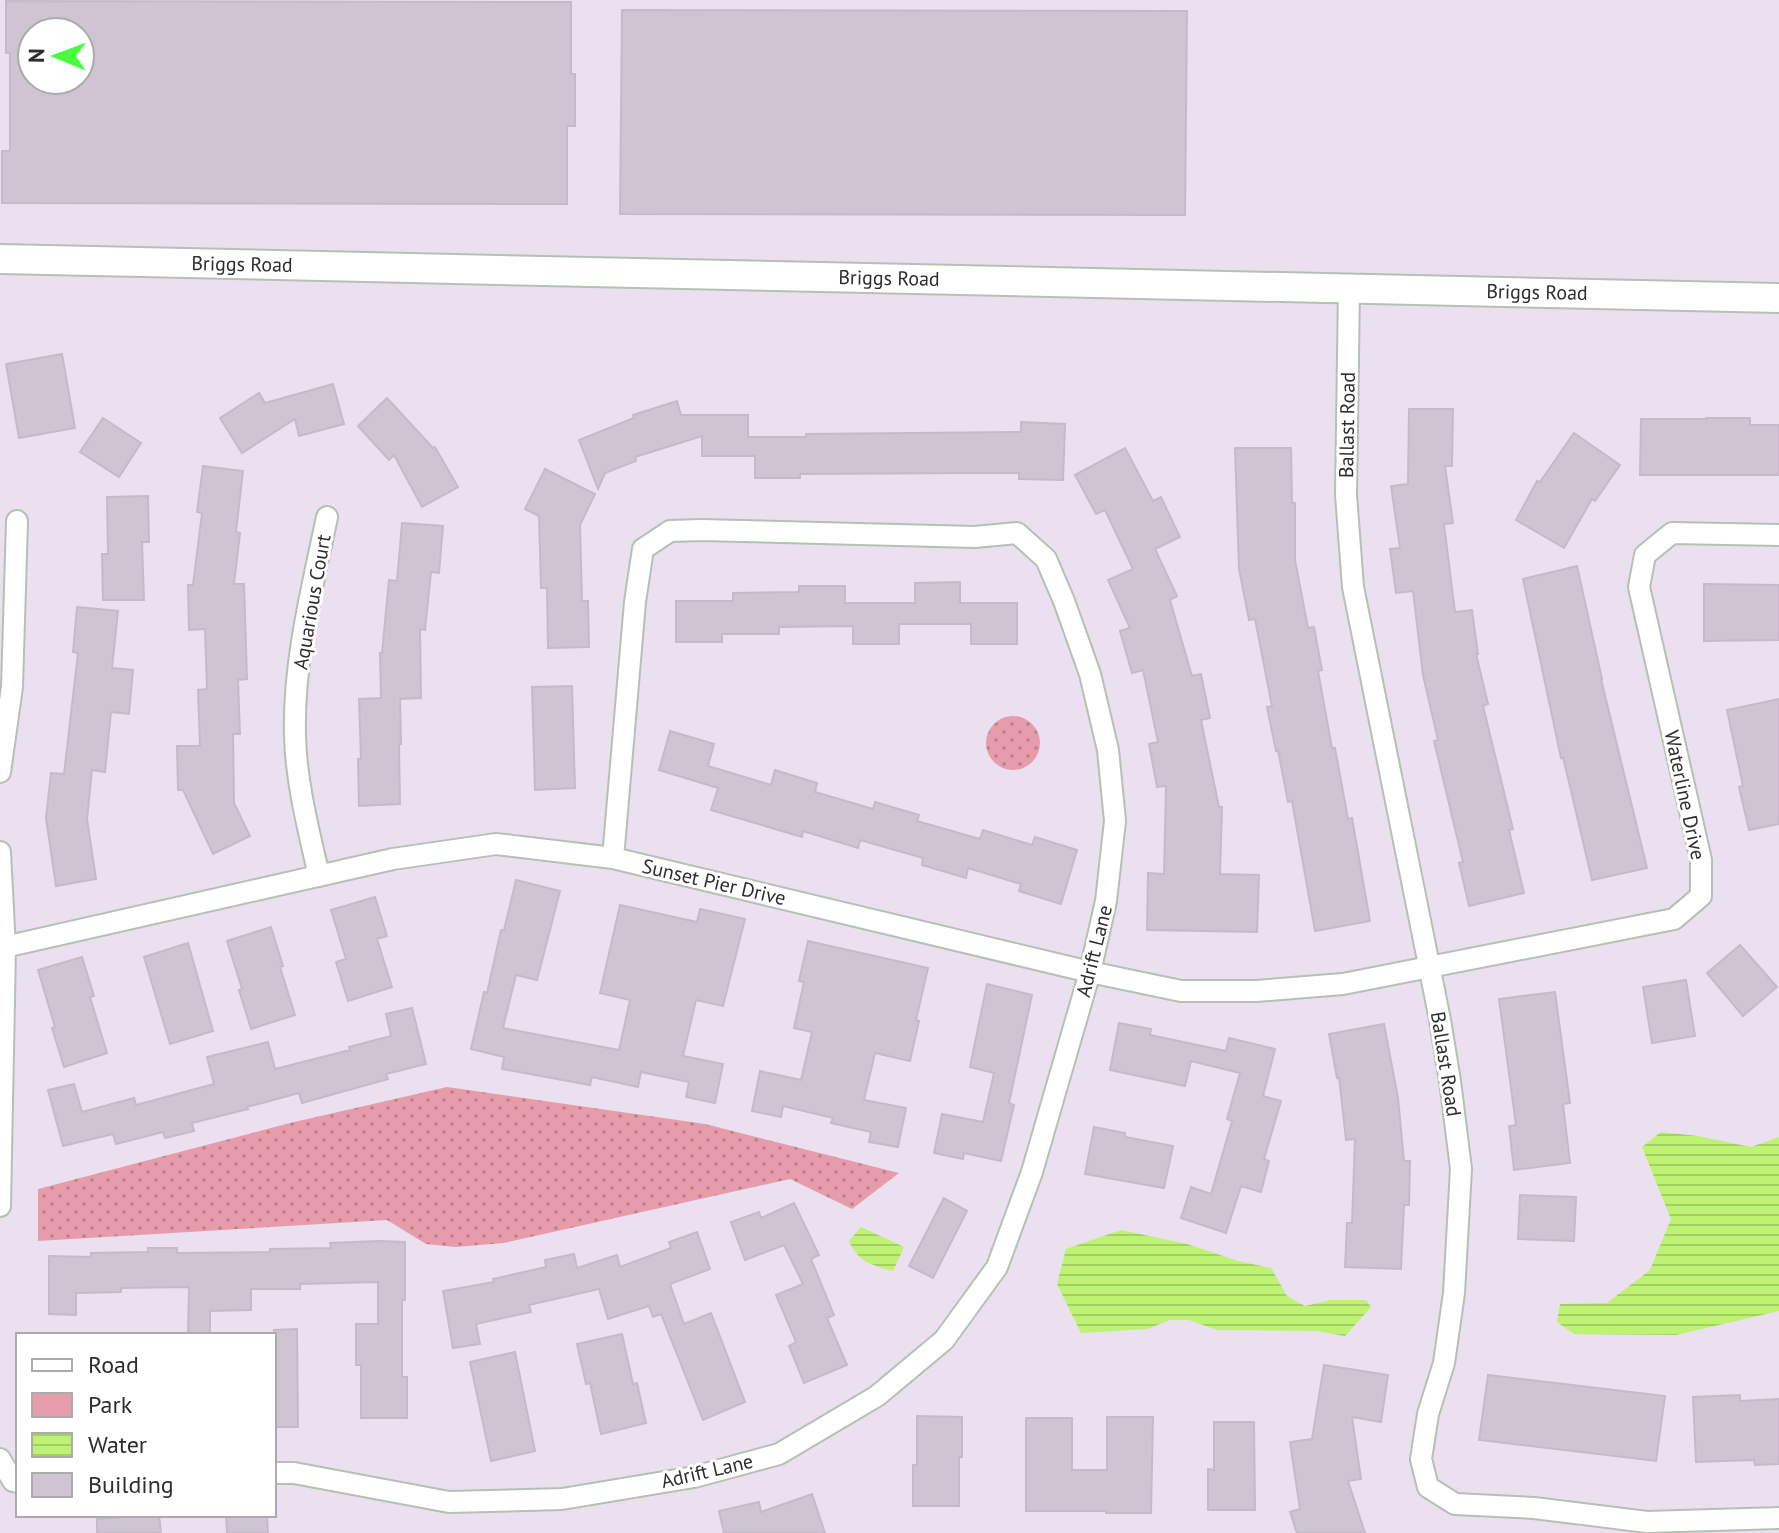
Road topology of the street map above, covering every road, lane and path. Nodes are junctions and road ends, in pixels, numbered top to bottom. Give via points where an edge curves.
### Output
1 (0, 259) edge
2 (1349, 288) junction
3 (1779, 298) edge
4 (327, 517) dead end
5 (17, 521) dead end
6 (1779, 535) edge
7 (0, 772) edge
8 (0, 852) edge
9 (613, 858) junction
10 (319, 876) junction
11 (3, 948) edge
12 (1429, 966) junction
13 (1090, 972) junction
14 (0, 1206) edge
15 (0, 1459) edge
16 (276, 1473) edge
17 (16, 1482) edge
18 (1779, 1518) edge

1 - 2 main road, Briggs Road
2 - 3 main road, Briggs Road
2 - 12 street, Ballast Road via 1346,495 1353,587
4 - 10 street, Aquarious Court via 299,658 295,737
5 - 7 street via 12,687
6 - 12 street, Waterline Drive via 1672,533 1645,555 1639,587 1701,860 1701,896 1674,919
8 - 11 street
9 - 10 street, Sunset Pier Drive via 496,844
9 - 13 street, Sunset Pier Drive
9 - 13 street, Adrift Lane via 643,549 670,531 975,537 1017,533 1046,559 1064,601 1090,674 1108,750 1115,821 1106,901
10 - 11 street, Sunset Pier Drive
11 - 14 street
12 - 13 street, Sunset Pier Drive via 1343,984 1256,991 1181,991
12 - 18 street, Ballast Road via 1461,1169 1454,1293 1421,1459 1428,1487 1455,1504 1647,1522
13 - 16 street, Adrift Lane via 1032,1172 997,1267 944,1340 877,1396 779,1454 694,1477 562,1499 449,1502
15 - 17 street

